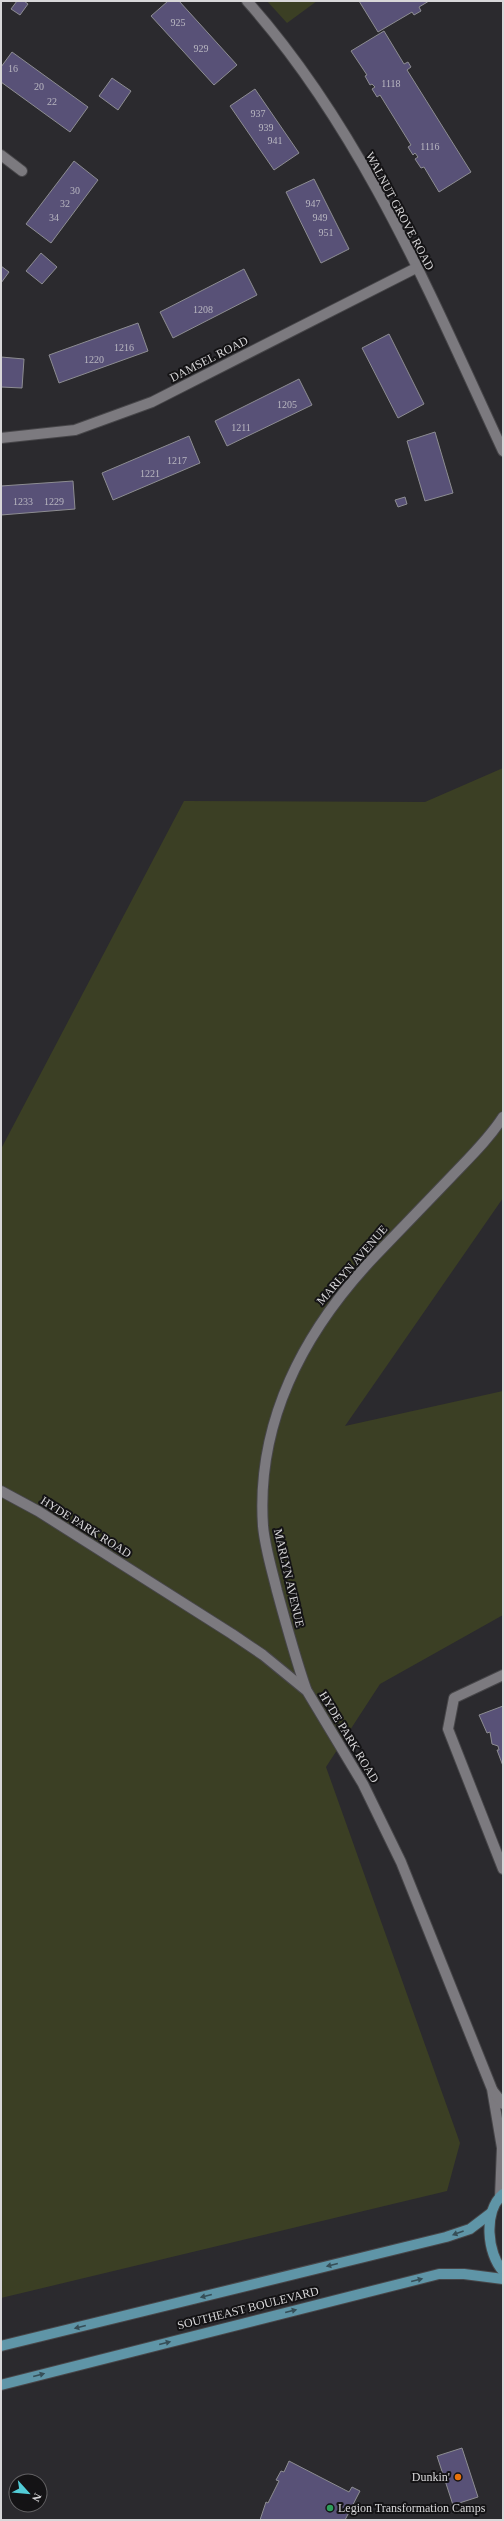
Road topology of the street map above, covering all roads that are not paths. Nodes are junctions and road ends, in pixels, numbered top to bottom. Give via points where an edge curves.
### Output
1 (246, 1) edge
2 (1, 155) edge
3 (22, 171) dead end
4 (416, 268) junction
5 (1, 438) edge
6 (503, 451) edge
7 (503, 1117) edge
8 (1, 1491) edge
9 (503, 1674) edge
10 (307, 1691) junction
11 (503, 1869) edge
12 (492, 2090) junction
13 (503, 2104) edge
14 (501, 2196) edge
15 (491, 2213) junction
16 (503, 2271) edge
17 (503, 2279) edge
18 (1, 2346) edge
19 (1, 2385) edge

1 - 4 street, WALNUT GROVE ROAD via 285,48 343,132
2 - 3 street
4 - 5 street, DAMSEL ROAD via 152,402 75,430
4 - 6 street, WALNUT GROVE ROAD
7 - 10 street, MARLYN AVENUE via 477,1149 337,1298 303,1350 280,1399 266,1454 262,1491 263,1528 293,1652
8 - 10 street, HYDE PARK ROAD via 38,1511 263,1654
9 - 11 street via 454,1698 448,1729
10 - 12 street, HYDE PARK ROAD via 363,1784 401,1862
12 - 13 street, HYDE PARK ROAD
12 - 14 street, HYDE PARK ROAD via 502,2148
14 - 15 main road
15 - 16 main road via 492,2248 498,2266
15 -> 18 main road, SOUTHEAST BOULEVARD via 470,2228 446,2237
19 -> 17 main road, SOUTHEAST BOULEVARD via 439,2274

